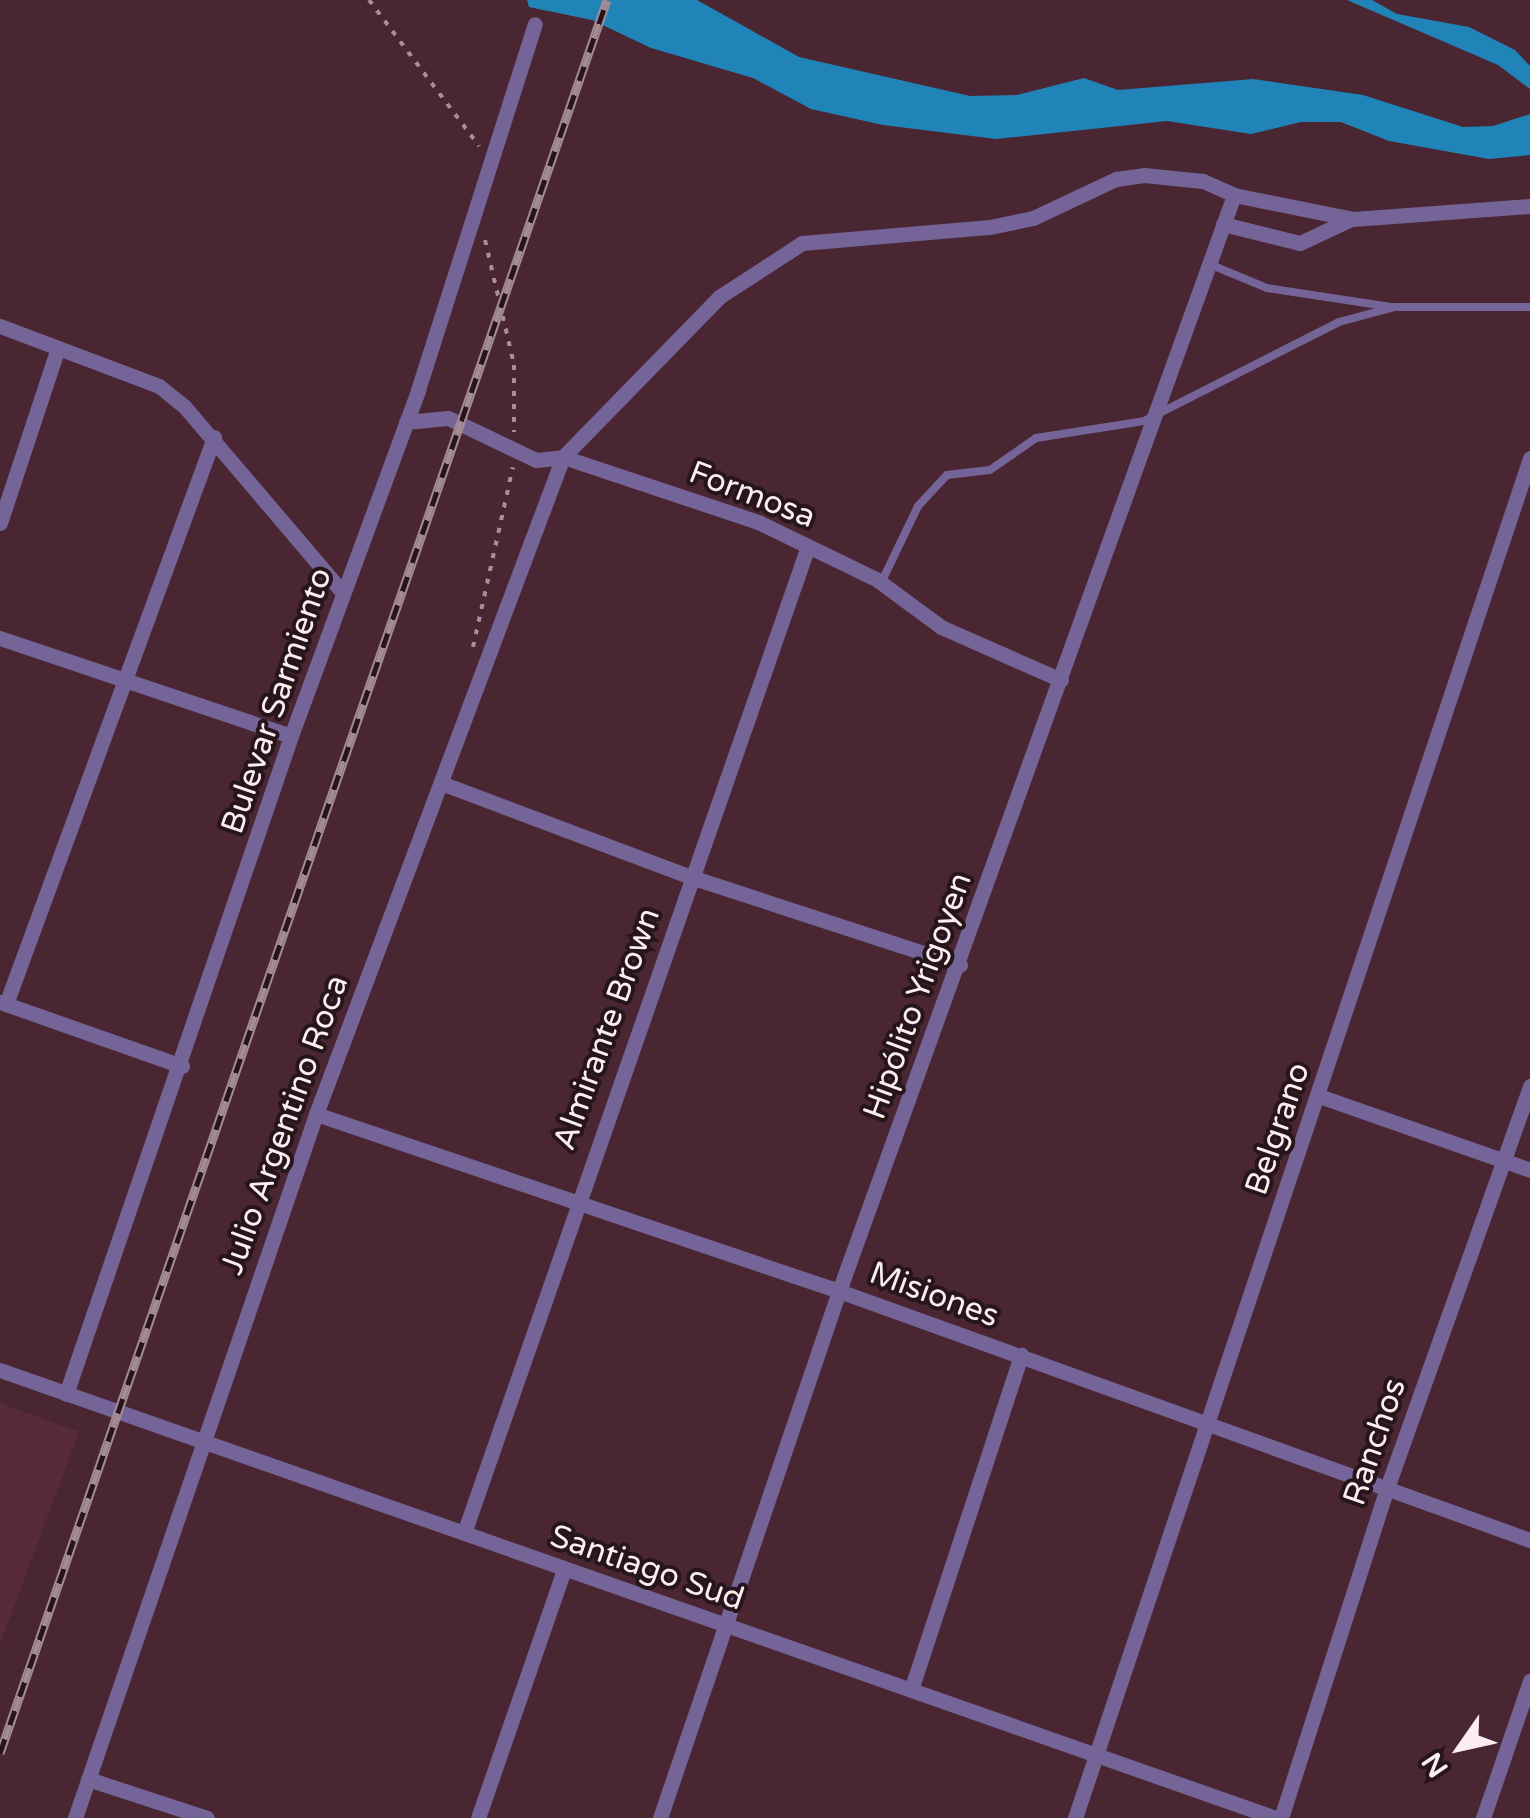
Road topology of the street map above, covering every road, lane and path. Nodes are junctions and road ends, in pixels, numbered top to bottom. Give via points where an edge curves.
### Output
1 (368, 0) edge
2 (536, 24) dead end
3 (480, 164) dead end
4 (1234, 195) junction
5 (1530, 206) edge
6 (1353, 219) junction
7 (1224, 224) junction
8 (484, 237) dead end
9 (1209, 264) junction
10 (1395, 307) junction
11 (1530, 307) edge
12 (0, 326) edge
13 (58, 348) junction
14 (1155, 415) junction
15 (406, 422) junction
16 (214, 437) junction
17 (514, 451) junction
18 (564, 457) junction
19 (1530, 458) edge
20 (0, 522) edge
21 (808, 546) junction
22 (881, 582) junction
23 (343, 593) junction
24 (0, 638) edge
25 (473, 660) dead end
26 (122, 679) junction
27 (1061, 680) junction
28 (290, 736) junction
29 (441, 783) junction
30 (690, 877) junction
31 (960, 965) junction
32 (3, 1003) edge
33 (182, 1066) junction
34 (1530, 1086) edge
35 (1319, 1096) junction
36 (316, 1114) junction
37 (1504, 1162) junction
38 (1530, 1170) edge
39 (574, 1203) junction
40 (839, 1290) junction
41 (1021, 1356) junction
42 (0, 1370) edge
43 (66, 1394) junction
44 (1204, 1422) junction
45 (203, 1441) junction
46 (1387, 1488) junction
47 (464, 1534) junction
48 (1530, 1540) edge
49 (564, 1568) junction
50 (728, 1626) junction
51 (1530, 1681) edge
52 (911, 1690) junction
53 (1096, 1755) junction
54 (88, 1779) junction
55 (75, 1818) edge
56 (207, 1818) edge
57 (478, 1818) edge
58 (660, 1818) edge
59 (1074, 1818) edge
60 (1278, 1818) edge
61 (1483, 1818) edge

1 - 3 path via 470,134
2 - 15 street, Bulevar Sarmiento
4 - 6 street
4 - 7 street, Hipólito Yrigoyen
4 - 18 street via 1203,181 1144,175 1116,179 1033,218 990,228 802,243 719,298
5 - 6 street
6 - 7 street via 1300,243
7 - 9 street, Hipólito Yrigoyen
8 - 17 path via 514,365
9 - 10 lane via 1268,288
9 - 14 street, Hipólito Yrigoyen
10 - 11 lane
10 - 14 lane via 1276,350
12 - 13 street
13 - 16 street via 158,386
13 - 20 street
14 - 22 lane via 1112,429 1036,438 990,470 936,480
14 - 27 street, Hipólito Yrigoyen
15 - 17 street, Formosa via 448,418
15 - 23 street, Bulevar Sarmiento
16 - 23 street
16 - 26 street
17 - 18 street, Formosa via 536,460
17 - 25 path via 511,489 474,628
18 - 21 street, Formosa via 758,522
18 - 29 street, Julio Argentino Roca
19 - 35 street, Belgrano
21 - 22 street, Formosa
21 - 30 street, Almirante Brown
22 - 27 street, Formosa via 941,627
23 - 28 street, Bulevar Sarmiento
24 - 26 street
26 - 28 street
26 - 32 street
27 - 31 street, Hipólito Yrigoyen
28 - 33 street, Bulevar Sarmiento
29 - 30 street
29 - 36 street, Julio Argentino Roca
30 - 31 street
30 - 39 street, Almirante Brown
31 - 40 street, Hipólito Yrigoyen
32 - 33 street
33 - 43 street, Bulevar Sarmiento
34 - 37 street, Ranchos
35 - 37 street
35 - 44 street, Belgrano
36 - 39 street, Misiones
36 - 45 street, Julio Argentino Roca
37 - 38 street
37 - 46 street, Ranchos
39 - 40 street, Misiones
39 - 47 street, Almirante Brown
40 - 41 street, Misiones
40 - 50 street, Hipólito Yrigoyen
41 - 44 street, Misiones
41 - 52 street
42 - 43 street, Santiago Sud
43 - 45 street, Santiago Sud
44 - 46 street, Misiones
44 - 53 street, Belgrano
45 - 47 street, Santiago Sud
45 - 54 street, Julio Argentino Roca
46 - 48 street, Misiones
46 - 60 street, Ranchos
47 - 49 street, Santiago Sud
49 - 50 street, Santiago Sud
49 - 57 street
50 - 52 street, Santiago Sud
50 - 58 street, Hipólito Yrigoyen
51 - 61 street
52 - 53 street, Santiago Sud
53 - 59 street, Belgrano
53 - 60 street, Santiago Sud
54 - 55 street, Julio Argentino Roca
54 - 56 street

